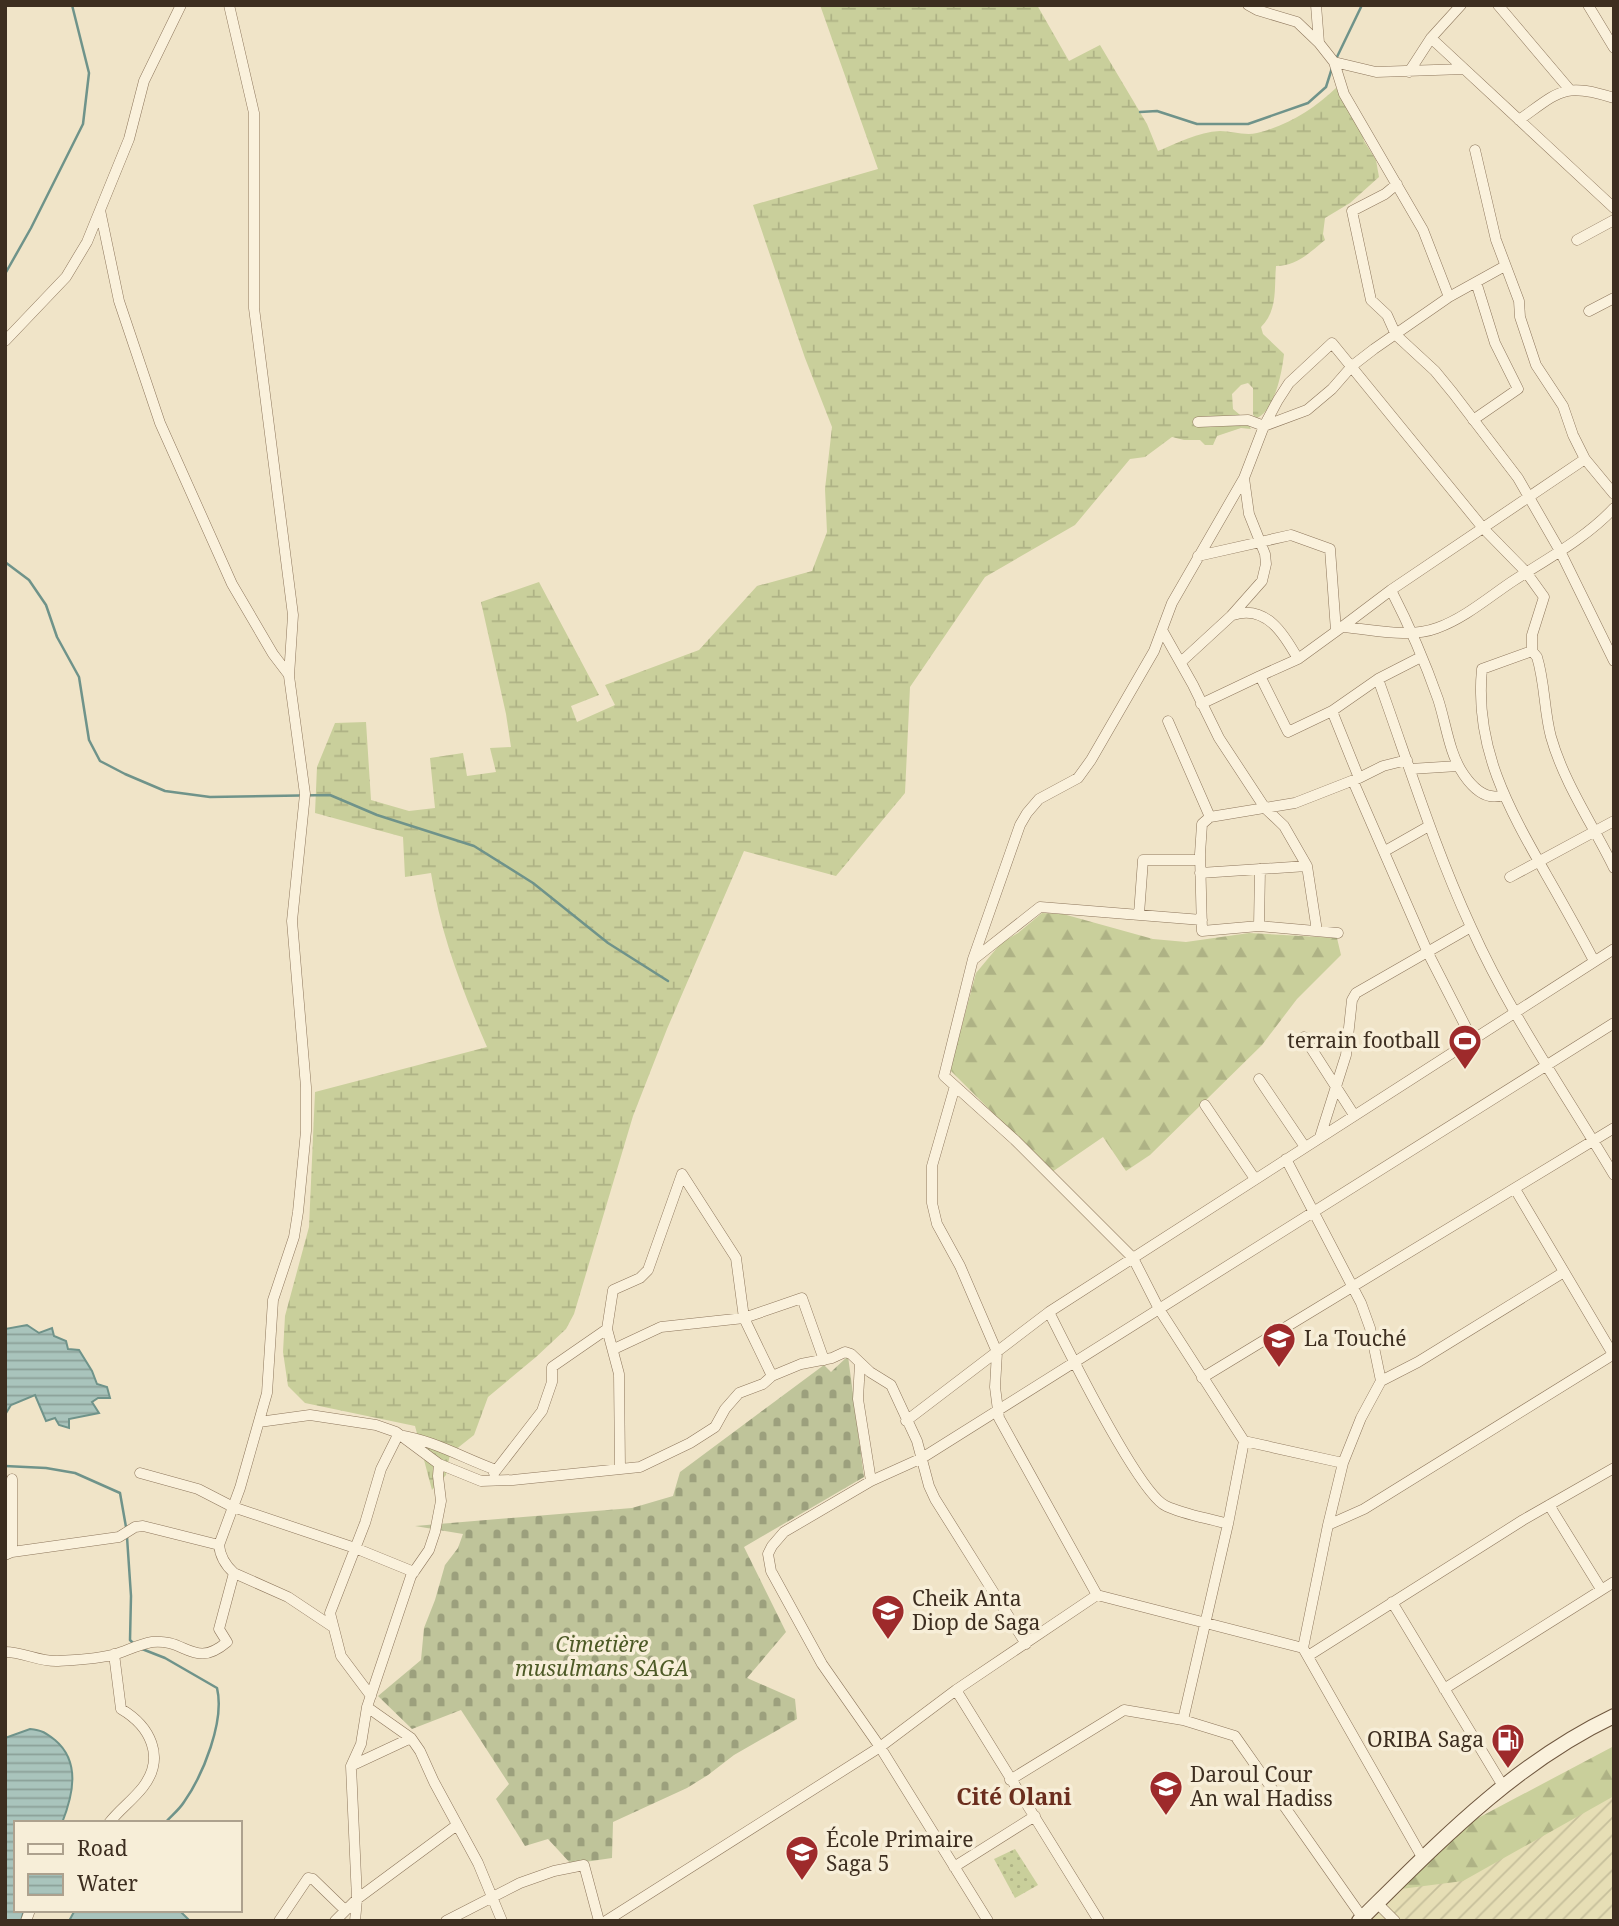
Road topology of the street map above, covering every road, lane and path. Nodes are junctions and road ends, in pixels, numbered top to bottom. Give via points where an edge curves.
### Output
1 (181, 5) edge
2 (229, 5) edge
3 (1248, 5) edge
4 (1316, 5) edge
5 (1461, 5) edge
6 (1498, 5) edge
7 (1588, 5) edge
8 (1431, 38) junction
9 (1319, 43) junction
10 (1614, 48) edge
11 (1334, 62) junction
12 (1464, 69) junction
13 (1409, 72) junction
14 (1570, 90) junction
15 (1614, 98) edge
16 (1519, 120) junction
17 (1475, 150) dead end
18 (1397, 184) junction
19 (1614, 208) edge
20 (100, 210) junction
21 (1614, 220) edge
22 (1577, 240) dead end
23 (1505, 266) junction
24 (1476, 282) junction
25 (1449, 297) junction
26 (1613, 301) edge
27 (1589, 311) dead end
28 (1396, 335) junction
29 (5, 341) edge
30 (1352, 366) junction
31 (1473, 420) junction
32 (1198, 422) dead end
33 (1264, 426) junction
34 (1585, 459) junction
35 (1244, 478) junction
36 (1614, 494) edge
37 (1530, 496) junction
38 (1614, 508) edge
39 (1483, 528) junction
40 (1261, 542) junction
41 (1560, 551) junction
42 (1198, 556) junction
43 (1527, 572) junction
44 (1391, 590) junction
45 (1231, 616) junction
46 (1339, 629) junction
47 (1162, 630) junction
48 (1411, 633) junction
49 (1532, 651) junction
50 (1421, 657) junction
51 (1298, 659) junction
52 (1181, 662) junction
53 (1614, 662) edge
54 (289, 676) junction
55 (1260, 676) junction
56 (1378, 679) junction
57 (1201, 704) junction
58 (1332, 711) junction
59 (1168, 721) dead end
60 (1408, 764) junction
61 (1458, 766) junction
62 (1356, 780) junction
63 (1503, 794) junction
64 (1265, 808) junction
65 (1210, 817) junction
66 (1614, 821) edge
67 (1429, 826) junction
68 (1596, 831) junction
69 (1385, 851) junction
70 (1200, 860) junction
71 (1539, 861) junction
72 (1307, 866) junction
73 (1614, 868) edge
74 (1260, 869) junction
75 (1200, 873) junction
76 (1510, 877) dead end
77 (1139, 914) junction
78 (1202, 920) junction
79 (1259, 926) junction
80 (1471, 927) junction
81 (1317, 931) junction
82 (1338, 933) dead end
83 (1614, 949) edge
84 (1428, 953) junction
85 (973, 959) junction
86 (1594, 961) junction
87 (1514, 1013) junction
88 (1614, 1023) edge
89 (1304, 1037) dead end
90 (1472, 1039) junction
91 (1548, 1065) junction
92 (1259, 1079) dead end
93 (955, 1086) junction
94 (1336, 1087) junction
95 (1205, 1105) dead end
96 (1354, 1115) junction
97 (1614, 1128) edge
98 (1320, 1137) junction
99 (1594, 1141) junction
100 (1305, 1147) junction
101 (1286, 1159) junction
102 (1614, 1175) edge
103 (1255, 1179) junction
104 (1515, 1189) junction
105 (1314, 1212) junction
106 (1132, 1258) junction
107 (1564, 1272) junction
108 (1353, 1286) junction
109 (1159, 1309) junction
110 (1049, 1312) junction
111 (744, 1318) junction
112 (607, 1329) junction
113 (614, 1349) junction
114 (997, 1352) junction
115 (1613, 1355) edge
116 (824, 1360) junction
117 (1074, 1362) junction
118 (860, 1363) junction
119 (772, 1376) junction
120 (1202, 1378) junction
121 (1381, 1381) junction
122 (997, 1411) junction
123 (906, 1421) junction
124 (259, 1422) junction
125 (398, 1435) junction
126 (1244, 1441) junction
127 (922, 1458) junction
128 (1343, 1463) junction
129 (439, 1464) junction
130 (620, 1468) junction
131 (1614, 1468) edge
132 (496, 1470) junction
133 (140, 1473) dead end
134 (12, 1479) dead end
135 (489, 1481) junction
136 (870, 1481) junction
137 (1549, 1505) junction
138 (233, 1507) junction
139 (1228, 1524) junction
140 (1328, 1525) junction
141 (219, 1545) junction
142 (355, 1548) junction
143 (9, 1553) edge
144 (414, 1572) junction
145 (234, 1573) junction
146 (1614, 1582) edge
147 (1601, 1590) junction
148 (1097, 1595) junction
149 (1392, 1602) junction
150 (1204, 1623) junction
151 (333, 1627) junction
152 (1026, 1644) junction
153 (5, 1652) edge
154 (1306, 1652) junction
155 (114, 1654) junction
156 (1444, 1689) junction
157 (956, 1690) junction
158 (371, 1696) junction
159 (367, 1707) junction
160 (1614, 1716) edge
161 (1183, 1720) junction
162 (411, 1738) junction
163 (880, 1746) junction
164 (351, 1766) junction
165 (1010, 1780) junction
166 (1503, 1786) junction
167 (1035, 1816) junction
168 (111, 1821) edge
169 (457, 1825) junction
170 (1422, 1857) junction
171 (954, 1867) junction
172 (493, 1898) junction
173 (357, 1899) junction
174 (1377, 1903) junction
175 (345, 1910) junction
176 (1360, 1919) edge
177 (279, 1921) edge
178 (335, 1921) edge
179 (355, 1921) edge
180 (446, 1921) edge
181 (502, 1921) edge
182 (599, 1921) edge
183 (606, 1921) edge
184 (988, 1921) edge
185 (1099, 1921) edge
186 (1395, 1921) edge

1 - 20 street via 144,81 129,139
2 - 54 street via 254,113 254,308 293,615
3 - 9 street via 1297,23
4 - 9 street
5 - 8 street
6 - 14 street
7 - 10 street
8 - 12 street
8 - 13 street
9 - 11 street
11 - 13 street via 1376,72
11 - 18 street via 1344,94
12 - 13 street
12 - 16 street
14 - 15 street
14 - 16 street
16 - 19 street
17 - 23 street
18 - 25 street via 1423,230
18 - 28 street via 1352,211 1371,300 1387,315
20 - 29 street via 71,270
20 - 54 street via 119,301 160,423 232,584
21 - 22 street
23 - 24 street
23 - 34 street via 1536,365 1563,406
24 - 25 street
24 - 31 street via 1495,343 1518,389
25 - 28 street
26 - 27 street
28 - 30 street
28 - 31 street via 1435,371
30 - 33 street via 1307,410
30 - 33 street via 1332,344 1289,383
30 - 39 street
31 - 37 street
32 - 33 street via 1248,420
33 - 35 street
34 - 36 street
34 - 37 street
35 - 40 street via 1249,514
35 - 42 street
37 - 39 street
37 - 41 street
38 - 41 street
39 - 43 street
39 - 44 street
40 - 42 street
40 - 45 street via 1266,564 1262,581
40 - 46 street via 1291,535 1330,549
41 - 43 street
41 - 53 street
42 - 47 street
43 - 48 street via 1437,629
43 - 49 street via 1545,597 1532,635
44 - 46 street
44 - 48 street
45 - 51 street via 1250,612 1273,622
45 - 52 street
46 - 48 street
46 - 51 street
47 - 52 street
47 - 85 street via 1141,676 1078,778 1039,799 1020,825
48 - 50 street
49 - 63 street via 1482,669 1481,713
49 - 68 street via 1540,666 1556,750
50 - 56 street
50 - 61 street
51 - 55 street
52 - 57 street
54 - 124 street via 304,794 292,921 306,1131 294,1237 273,1300 267,1393
55 - 57 street
55 - 58 street via 1288,732
56 - 58 street
56 - 60 street
57 - 64 street
58 - 62 street
59 - 65 street
60 - 61 street
60 - 62 street via 1383,766
60 - 67 street
61 - 63 street via 1482,793 1489,797
62 - 64 street via 1295,803
62 - 69 street
63 - 71 street
64 - 65 street
64 - 72 street via 1284,826
65 - 70 street via 1202,824
66 - 68 street
67 - 69 street
67 - 80 street
68 - 71 street
68 - 73 street
69 - 84 street
70 - 75 street
70 - 77 street via 1143,860
71 - 76 street
71 - 86 street
72 - 74 street
72 - 81 street
74 - 75 street
74 - 79 street
75 - 78 street
77 - 78 street
77 - 85 street via 1040,907
78 - 79 street via 1202,932
79 - 81 street
80 - 84 street
80 - 87 street
81 - 82 street
83 - 86 street
84 - 90 street
84 - 94 street via 1353,996 1346,1055
85 - 93 street via 944,1076
86 - 87 street
87 - 90 street
87 - 91 street
88 - 91 street
89 - 94 street
90 - 96 street
91 - 99 street
91 - 105 street
92 - 100 street
93 - 106 street
93 - 114 street via 932,1166 932,1203 937,1224
94 - 96 street
94 - 98 street
95 - 103 street
96 - 98 street
97 - 99 street
98 - 100 street
99 - 102 street
99 - 104 street
100 - 101 street
101 - 103 street
101 - 105 street
103 - 106 street
104 - 107 street
104 - 108 street
105 - 108 street
105 - 109 street
106 - 109 street
106 - 110 street
107 - 115 street
107 - 121 street
108 - 120 street
108 - 121 street via 1367,1319
109 - 117 street
109 - 120 street
110 - 114 street
110 - 117 street
111 - 112 street via 736,1258 682,1174 648,1270 613,1290
111 - 113 street via 661,1327
111 - 116 street via 802,1298
111 - 119 street
112 - 113 street
112 - 132 street via 552,1367 542,1411
113 - 130 street via 619,1374
114 - 122 street
114 - 123 street
115 - 140 street via 1364,1509
116 - 118 street via 845,1352
116 - 119 street
117 - 122 street
117 - 139 street via 1135,1469 1163,1505
118 - 123 street via 891,1385
118 - 136 street via 858,1399
119 - 130 street via 739,1393 715,1427 690,1443 640,1466
120 - 126 street
121 - 128 street
122 - 127 street
122 - 148 street
123 - 127 street
124 - 125 street via 320,1415 376,1425
124 - 138 street
125 - 129 street
125 - 132 street via 423,1439
125 - 142 street via 381,1469
126 - 128 street
126 - 139 street
127 - 136 street
127 - 152 street via 935,1499
128 - 140 street
129 - 135 street
129 - 144 street via 440,1514 429,1550
130 - 135 street
131 - 137 street
132 - 135 street
133 - 138 street via 198,1489
134 - 143 street
136 - 163 street via 784,1532 768,1560 822,1664
137 - 147 street
137 - 149 street
138 - 141 street
138 - 142 street
139 - 150 street
140 - 154 street
141 - 143 street via 143,1526 119,1537
141 - 145 street via 223,1560
142 - 144 street
142 - 151 street via 330,1613
144 - 158 street
145 - 151 street via 288,1597
145 - 155 street via 219,1629 227,1642 220,1648 203,1655 153,1642
146 - 147 street
147 - 156 street
148 - 150 street
148 - 152 street
149 - 154 street
149 - 156 street
150 - 154 street
150 - 161 street
151 - 158 street via 341,1657
152 - 157 street
153 - 155 street via 56,1662
154 - 170 street
155 - 168 street via 121,1709 136,1718 154,1743 152,1768 144,1786
156 - 166 street
157 - 163 street
157 - 165 street
158 - 159 street
159 - 162 street
159 - 164 street via 361,1744
160 - 166 main road
161 - 165 street via 1124,1710
161 - 176 street via 1235,1736
162 - 164 street
162 - 169 street
163 - 171 street
163 - 183 street
164 - 173 street
165 - 167 street
166 - 170 main road
167 - 171 street
167 - 185 street
169 - 172 street
169 - 173 street
170 - 174 main road
171 - 184 street
172 - 180 street
172 - 181 street
172 - 182 street via 535,1877 584,1865
173 - 175 street
173 - 179 street
174 - 176 main road
174 - 186 street
175 - 177 street via 308,1878
175 - 178 street

